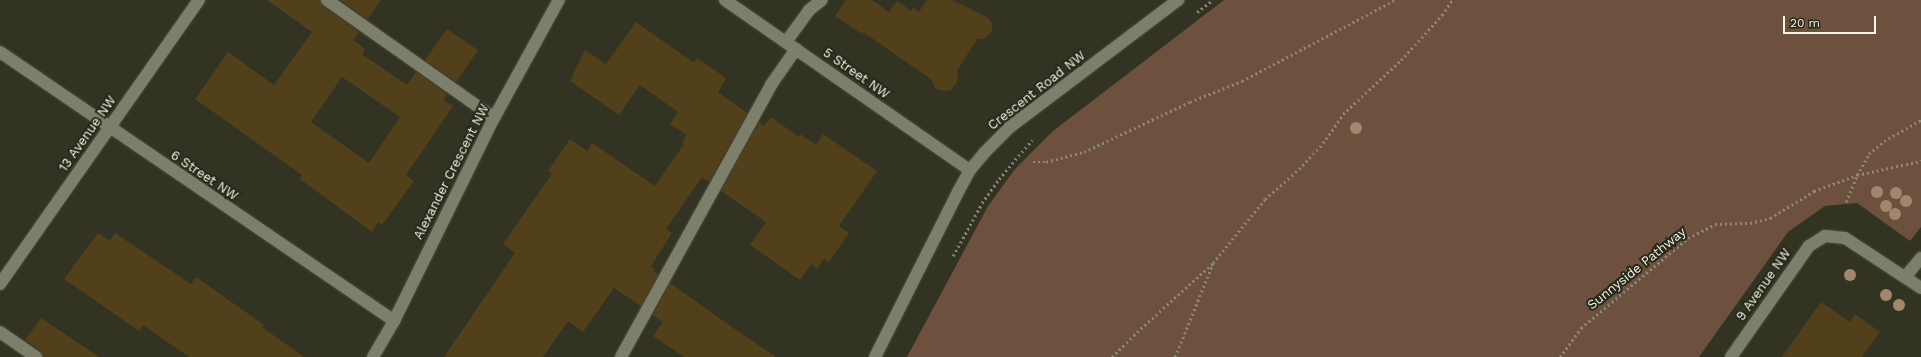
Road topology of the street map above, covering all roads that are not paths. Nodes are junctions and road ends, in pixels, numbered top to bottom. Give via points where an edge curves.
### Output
1 (199, 0) edge
2 (327, 0) edge
3 (559, 0) edge
4 (725, 0) edge
5 (822, 0) edge
6 (1178, 0) edge
7 (791, 46) junction
8 (0, 52) edge
9 (494, 118) junction
10 (109, 128) junction
11 (970, 170) junction
12 (1921, 258) edge
13 (1905, 277) junction
14 (0, 284) edge
15 (1921, 288) edge
16 (394, 321) junction
17 (0, 332) edge
18 (36, 357) edge
19 (373, 357) edge
20 (621, 357) edge
21 (875, 357) edge
22 (1731, 357) edge

1 - 10 street, 13 Avenue NW
2 - 9 street
3 - 9 street, Alexander Crescent NW
4 - 7 street, 5 Street NW
5 - 7 street via 809,10
6 - 11 street, Crescent Road NW via 1010,127
7 - 11 street, 5 Street NW
7 - 20 street
8 - 10 street, 6 Street NW
9 - 16 street, Alexander Crescent NW
10 - 14 street, 13 Avenue NW
10 - 16 street, 6 Street NW
11 - 21 street, Crescent Road NW
12 - 13 street
13 - 15 street
13 - 22 street, 9 Avenue NW via 1845,238 1825,236 1809,246
16 - 19 street, Alexander Crescent NW
17 - 18 street

